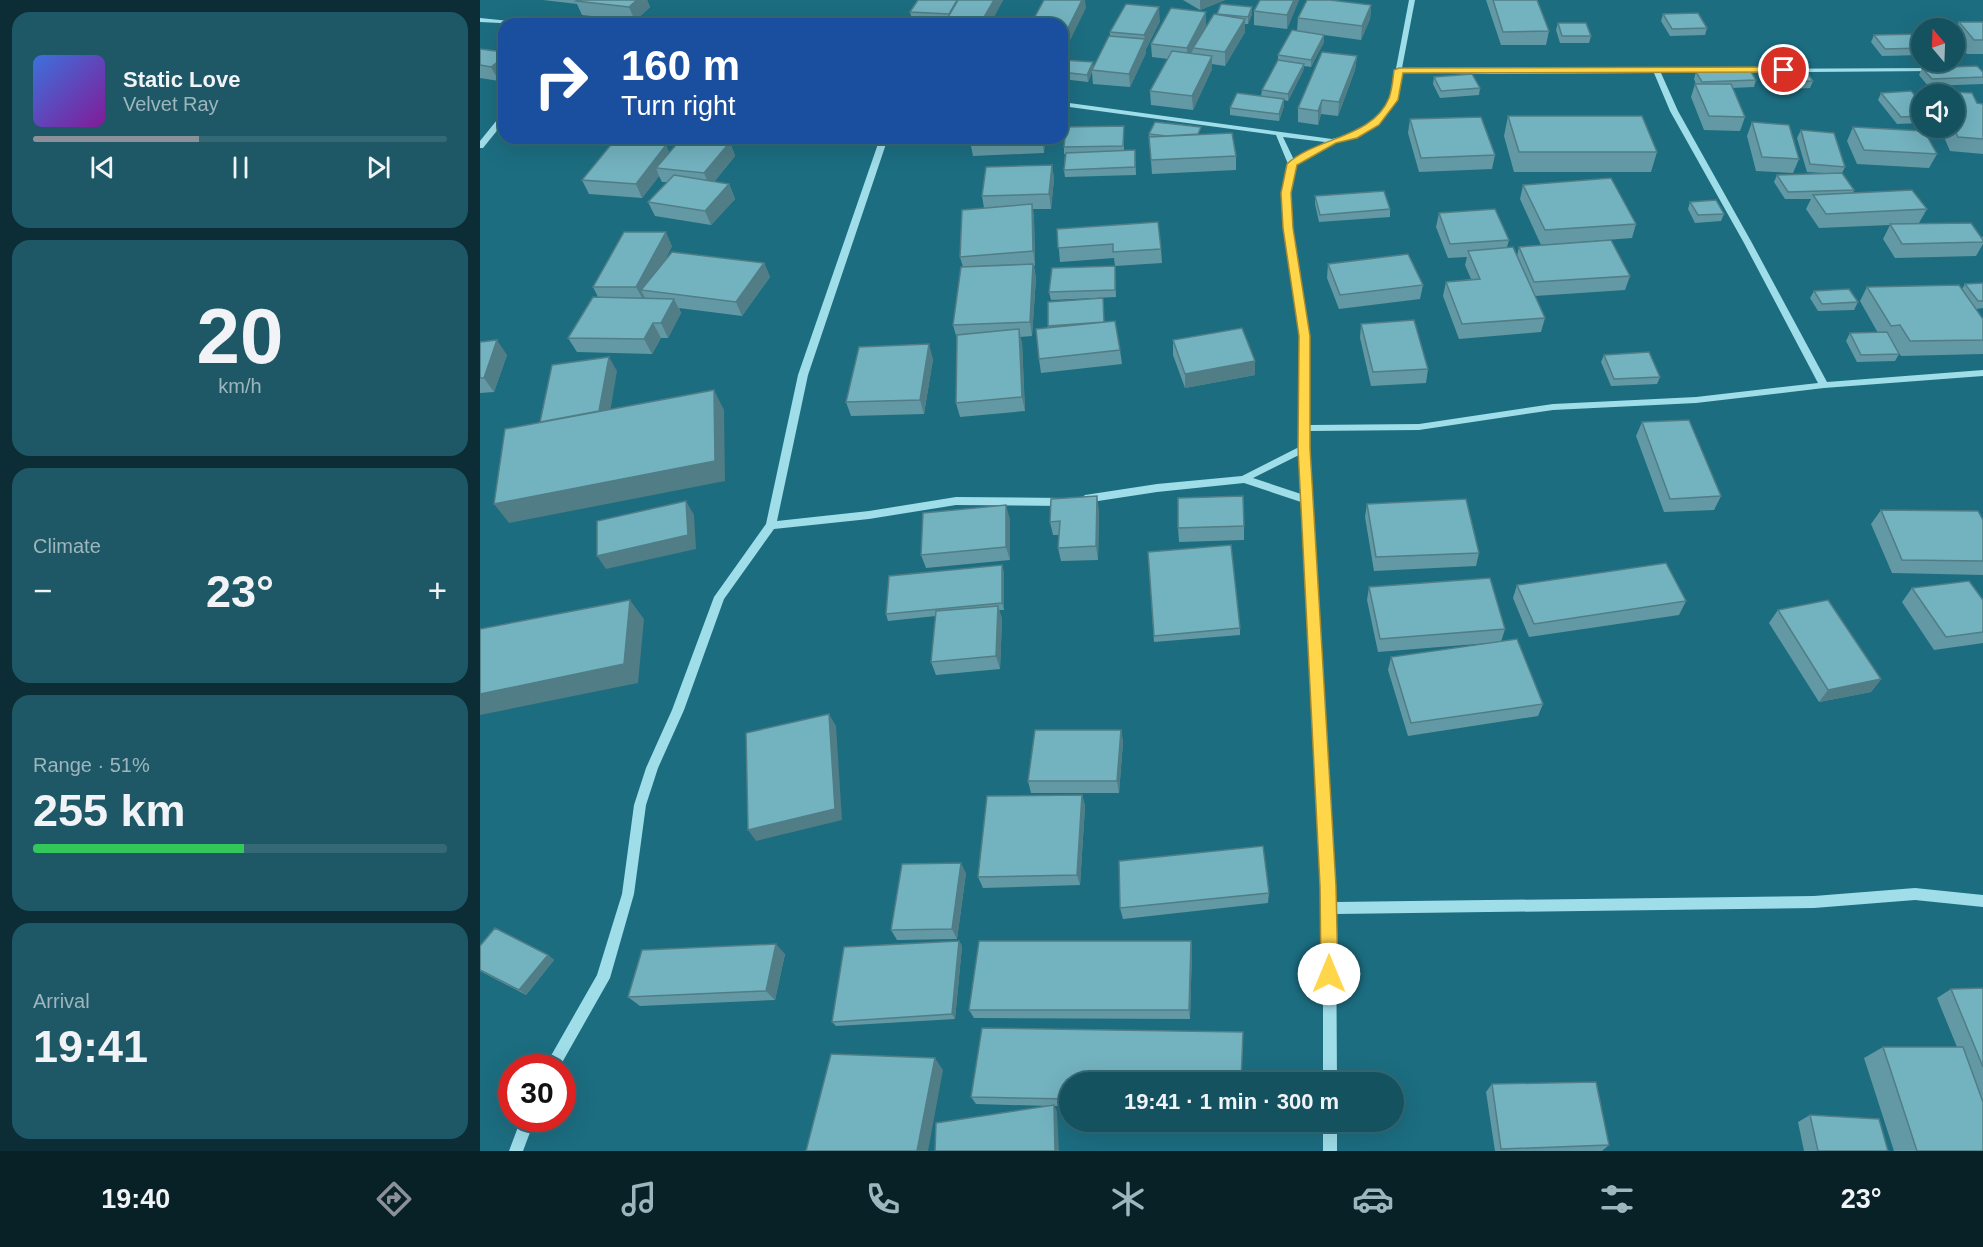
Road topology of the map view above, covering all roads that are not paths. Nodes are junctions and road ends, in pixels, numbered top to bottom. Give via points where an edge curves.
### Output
1 (1412, 0) edge
2 (480, 20) edge
3 (498, 22) edge
4 (1911, 69) edge
5 (1399, 70) junction
6 (1657, 71) junction
7 (1068, 105) edge
8 (498, 124) edge
9 (1280, 135) junction
10 (1332, 141) junction
11 (882, 144) edge
12 (480, 147) edge
13 (1292, 164) junction
14 (1983, 373) edge
15 (1824, 385) junction
16 (1305, 428) junction
17 (1304, 448) junction
18 (1244, 479) junction
19 (1306, 500) junction
20 (771, 525) junction
21 (1983, 901) edge
22 (1329, 908) junction
23 (559, 1054) edge
24 (1330, 1072) edge
25 (523, 1132) edge
26 (1330, 1132) edge
27 (516, 1151) edge
28 (1330, 1151) edge

1 - 5 street
2 - 3 street
4 - 6 street
5 - 6 street
5 - 10 street via 1393,100 1376,123 1353,136
6 - 15 street via 1674,111
7 - 9 street
8 - 12 street
9 - 10 street
9 - 13 street
10 - 13 street
11 - 20 street via 803,375
13 - 16 street via 1286,193 1304,336
14 - 15 street
15 - 16 street via 1696,400 1553,406 1419,427
16 - 17 street
17 - 18 street
17 - 19 street
18 - 19 street
18 - 20 street via 1051,503 956,501
19 - 22 street
20 - 23 street via 719,597 640,805 628,894 603,978
21 - 22 street via 1915,894 1814,902
22 - 24 street
25 - 27 street
26 - 28 street

